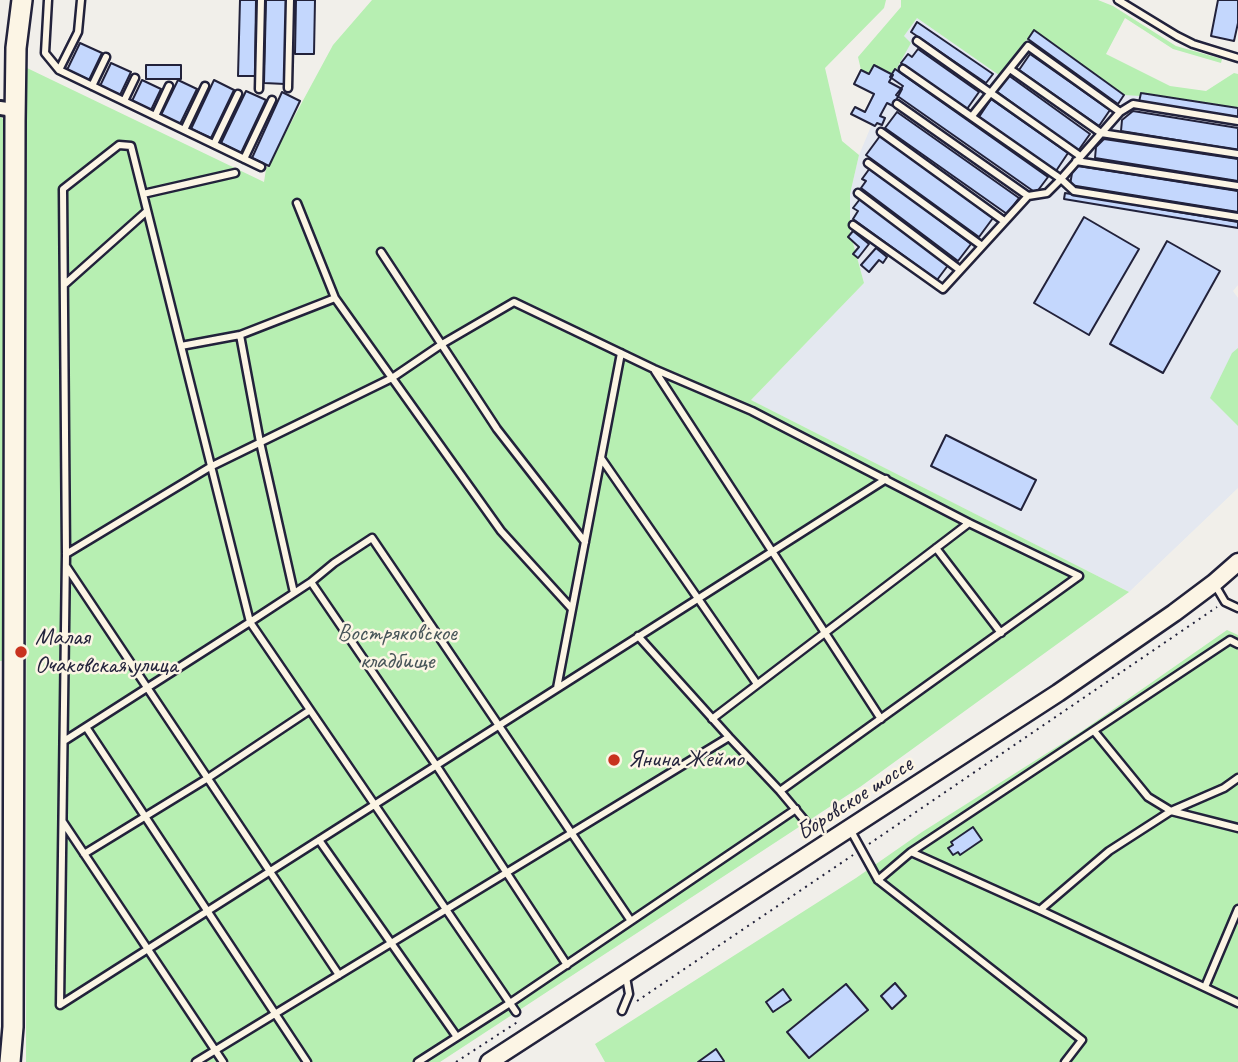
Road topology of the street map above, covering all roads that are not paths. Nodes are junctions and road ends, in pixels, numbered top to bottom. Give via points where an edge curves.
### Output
1 (22, 0) edge
2 (48, 0) edge
3 (81, 0) edge
4 (261, 0) edge
5 (290, 0) edge
6 (1118, 0) edge
7 (916, 41) dead end
8 (106, 57) dead end
9 (1238, 58) edge
10 (903, 69) dead end
11 (1010, 69) junction
12 (59, 70) junction
13 (135, 78) dead end
14 (92, 86) junction
15 (169, 86) dead end
16 (205, 86) dead end
17 (288, 88) dead end
18 (259, 89) dead end
19 (8, 92) edge
20 (991, 92) junction
21 (238, 94) dead end
22 (272, 100) dead end
23 (124, 102) junction
24 (897, 104) dead end
25 (1120, 112) junction
26 (7, 114) edge
27 (155, 116) junction
28 (972, 116) junction
29 (1238, 121) edge
30 (184, 130) junction
31 (881, 132) dead end
32 (1101, 133) junction
33 (214, 144) junction
34 (1238, 154) edge
35 (244, 159) junction
36 (1078, 159) junction
37 (869, 163) dead end
38 (261, 167) dead end
39 (235, 173) dead end
40 (1060, 179) junction
41 (1238, 186) edge
42 (858, 193) dead end
43 (143, 194) junction
44 (1028, 196) junction
45 (297, 203) dead end
46 (147, 211) junction
47 (1238, 217) edge
48 (1004, 221) junction
49 (853, 225) dead end
50 (982, 246) junction
51 (381, 252) dead end
52 (960, 270) junction
53 (64, 285) junction
54 (335, 298) junction
55 (240, 335) junction
56 (442, 344) junction
57 (181, 346) junction
58 (621, 354) junction
59 (654, 369) junction
60 (392, 378) junction
61 (260, 442) junction
62 (601, 458) junction
63 (210, 467) junction
64 (886, 479) junction
65 (969, 523) junction
66 (585, 542) junction
67 (936, 548) junction
68 (772, 551) junction
69 (66, 554) junction
70 (1238, 562) edge
71 (66, 566) junction
72 (311, 582) junction
73 (1214, 583) junction
74 (295, 593) junction
75 (698, 598) junction
76 (1238, 608) edge
77 (572, 609) junction
78 (250, 622) junction
79 (825, 633) junction
80 (1001, 633) junction
81 (638, 636) junction
82 (1238, 643) edge
83 (757, 684) junction
84 (147, 688) junction
85 (557, 688) junction
86 (310, 710) junction
87 (712, 719) junction
88 (881, 719) junction
89 (498, 726) junction
90 (86, 727) junction
91 (1094, 731) junction
92 (729, 737) junction
93 (64, 741) junction
94 (436, 765) junction
95 (208, 778) junction
96 (1238, 778) edge
97 (780, 791) junction
98 (6, 792) edge
99 (375, 804) junction
100 (796, 809) junction
101 (1171, 811) junction
102 (146, 817) junction
103 (62, 820) junction
104 (806, 822) dead end
105 (1238, 828) edge
106 (850, 829) junction
107 (571, 833) junction
108 (319, 840) junction
109 (911, 852) junction
110 (85, 855) junction
111 (270, 871) junction
112 (506, 873) junction
113 (878, 880) junction
114 (446, 909) junction
115 (1238, 909) edge
116 (1040, 910) junction
117 (208, 911) junction
118 (631, 921) junction
119 (391, 943) junction
120 (148, 949) junction
121 (566, 965) junction
122 (625, 974) junction
123 (339, 975) junction
124 (6, 985) edge
125 (1205, 987) junction
126 (510, 1003) junction
127 (1238, 1003) edge
128 (516, 1012) dead end
129 (622, 1012) road end
130 (275, 1014) junction
131 (457, 1037) junction
132 (216, 1050) junction
133 (10, 1062) edge
134 (196, 1062) edge
135 (223, 1062) edge
136 (307, 1062) edge
137 (418, 1062) edge
138 (489, 1062) edge
139 (1065, 1062) edge

1 - 19 main road
2 - 12 lane via 45,52
3 - 12 lane via 78,32
4 - 18 lane
5 - 17 lane
6 - 9 lane via 1185,40
7 - 20 lane
8 - 14 lane
10 - 28 lane
11 - 20 lane
11 - 25 lane via 1028,46
11 - 32 lane
12 - 14 lane
13 - 23 lane
14 - 23 lane
15 - 27 lane
16 - 30 lane
19 - 26 main road
20 - 28 lane
20 - 36 lane
21 - 33 lane
22 - 35 lane
23 - 27 lane
24 - 44 lane
25 - 29 lane via 1133,104
25 - 32 lane
26 - 98 main road
27 - 30 lane
28 - 40 lane
30 - 33 lane
31 - 48 lane
32 - 34 lane
32 - 36 lane
33 - 35 lane
35 - 38 lane
36 - 40 lane
36 - 41 lane
37 - 50 lane
39 - 43 lane
40 - 44 lane via 1046,192
40 - 47 lane via 1074,191
42 - 52 lane
43 - 46 lane
43 - 53 lane via 131,146 119,145 63,189
44 - 48 lane
45 - 54 lane
46 - 53 lane
46 - 57 lane
48 - 50 lane
49 - 52 lane via 943,289
50 - 52 lane
51 - 56 lane
53 - 69 lane
54 - 55 lane
54 - 60 lane
55 - 57 lane
55 - 61 lane
56 - 58 lane via 514,302
56 - 60 lane
56 - 66 lane via 497,429
57 - 63 lane
58 - 59 lane
58 - 62 lane
59 - 64 lane via 752,411
59 - 68 lane
60 - 61 lane
60 - 77 lane via 501,531
61 - 63 lane
61 - 74 lane
62 - 66 lane
62 - 75 lane
63 - 69 lane
63 - 78 lane
64 - 65 lane
64 - 68 lane
65 - 67 lane
65 - 80 lane via 1079,576
66 - 77 lane
67 - 79 lane
67 - 80 lane
68 - 75 lane
68 - 79 lane
69 - 71 lane
70 - 73 street, Боровское шоссе
71 - 84 lane
71 - 93 lane
72 - 74 lane
72 - 89 lane via 372,538
72 - 94 lane
73 - 76 lane via 1225,602
73 - 106 street, Боровское шоссе via 1058,693
74 - 78 lane
75 - 81 lane
75 - 83 lane
77 - 85 lane
78 - 84 lane
78 - 86 lane
79 - 83 lane
79 - 88 lane
80 - 88 lane
81 - 85 lane
81 - 87 lane
82 - 91 lane via 1230,640
83 - 87 lane
84 - 90 lane
84 - 95 lane
85 - 89 lane
86 - 95 lane
86 - 99 lane
87 - 92 lane
88 - 97 lane
89 - 94 lane
89 - 107 lane
90 - 93 lane
90 - 102 lane
91 - 101 lane via 1148,797
91 - 109 lane
92 - 97 lane
92 - 107 lane
93 - 103 lane
94 - 99 lane
94 - 112 lane
95 - 102 lane
95 - 111 lane
96 - 101 lane
97 - 100 lane
98 - 124 main road
99 - 108 lane
99 - 114 lane
100 - 104 lane
100 - 118 lane
101 - 105 lane
101 - 116 lane via 1109,850
102 - 110 lane
102 - 117 lane
103 - 110 lane
103 - 120 lane via 60,1005
106 - 113 lane
106 - 122 street, Боровское шоссе
107 - 112 lane
107 - 118 lane
108 - 111 lane
108 - 119 lane
109 - 113 lane
109 - 116 lane
110 - 120 lane
111 - 117 lane
111 - 123 lane
112 - 114 lane
112 - 121 lane
113 - 139 lane via 1082,1040
114 - 119 lane
114 - 126 lane
115 - 125 lane
116 - 125 lane
117 - 120 lane
117 - 130 lane
118 - 121 lane
119 - 123 lane
119 - 131 lane
120 - 132 lane
121 - 126 lane
122 - 129 lane via 629,994
122 - 138 street, Боровское шоссе
123 - 130 lane
124 - 133 main road via 13,1027
125 - 127 lane
126 - 128 lane
126 - 131 lane
130 - 132 lane
130 - 136 lane
131 - 137 lane
132 - 134 lane
132 - 135 lane

